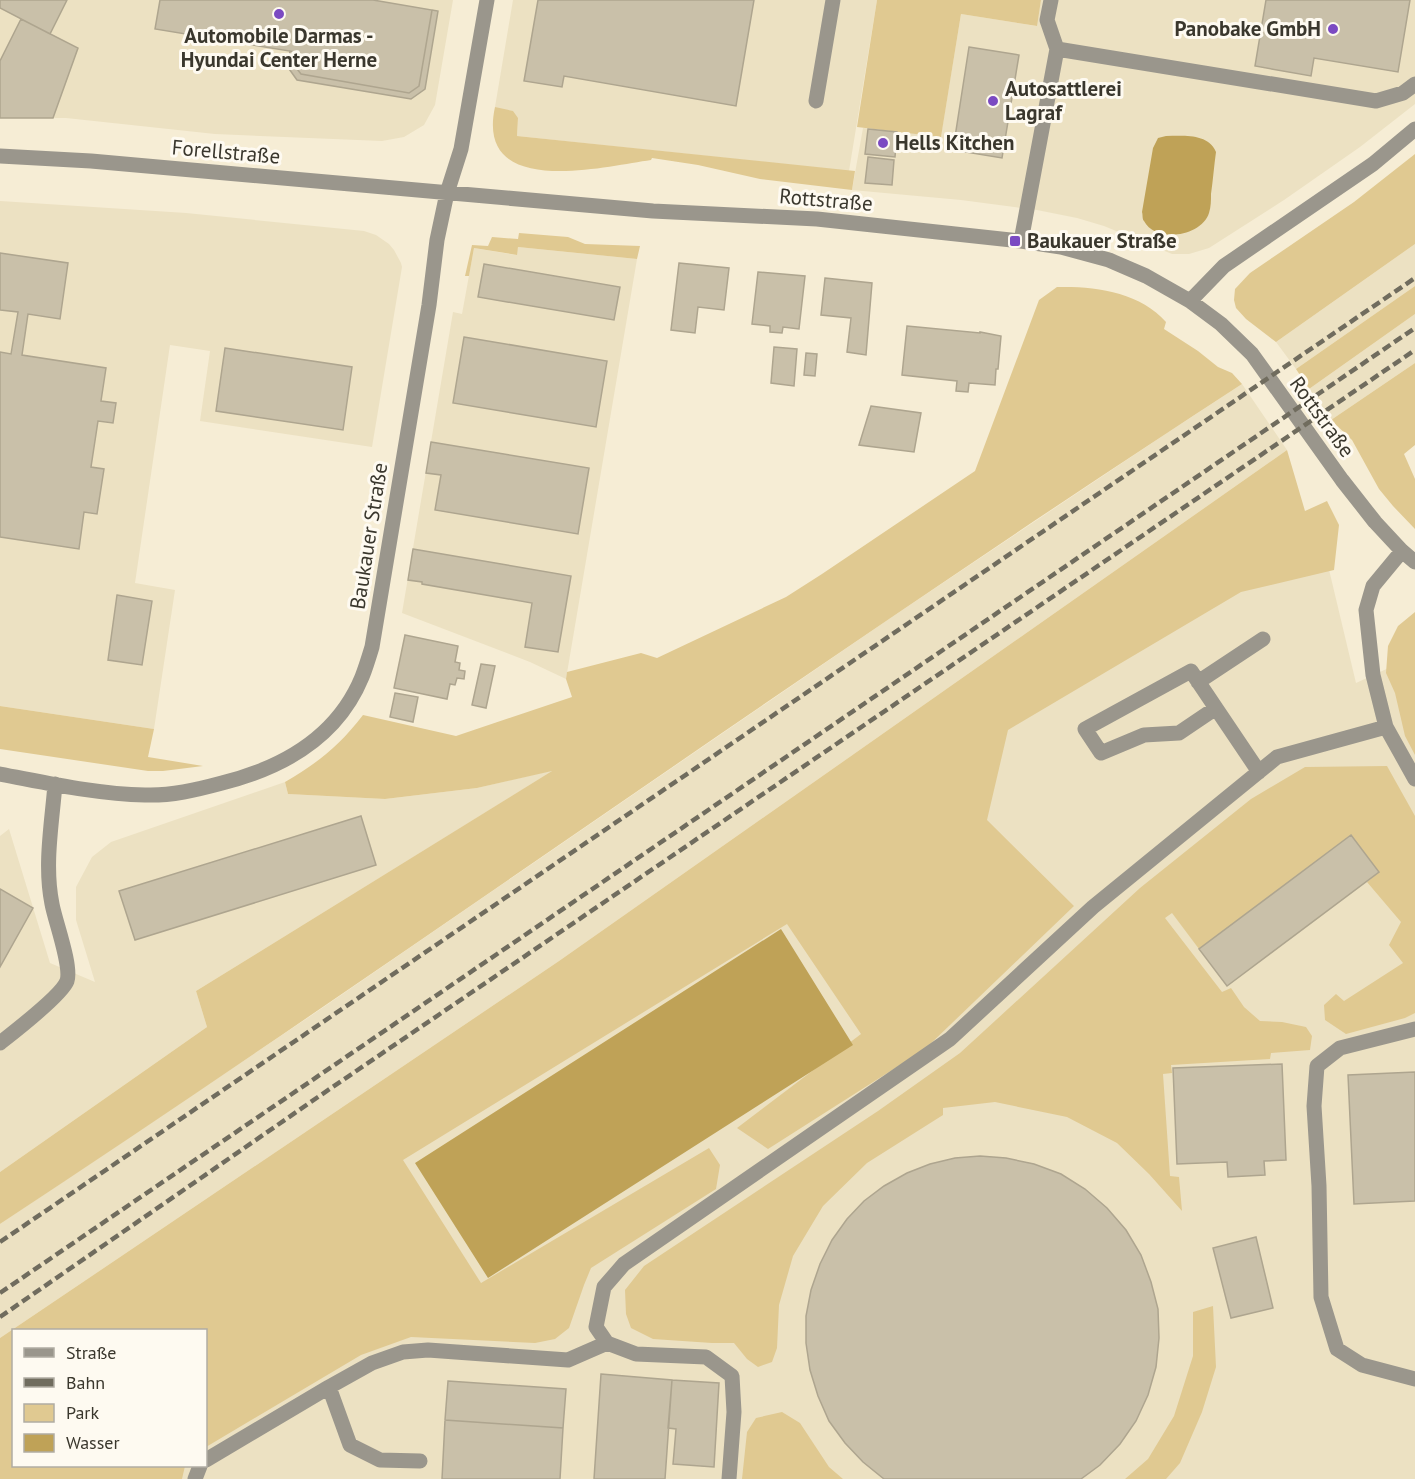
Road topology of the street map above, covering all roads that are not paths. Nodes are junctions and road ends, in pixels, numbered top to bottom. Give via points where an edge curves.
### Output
1 (487, 0) edge
2 (833, 0) edge
3 (1050, 0) edge
4 (1057, 49) junction
5 (1415, 84) edge
6 (816, 101) dead end
7 (1415, 129) edge
8 (0, 156) edge
9 (447, 194) junction
10 (1021, 241) junction
11 (1190, 301) junction
12 (1402, 551) junction
13 (1415, 562) edge
14 (1263, 639) dead end
15 (1198, 682) junction
16 (1216, 708) junction
17 (1386, 727) junction
18 (1259, 772) junction
19 (0, 774) edge
20 (1415, 779) edge
21 (55, 784) junction
22 (1415, 1029) edge
23 (0, 1043) edge
24 (607, 1343) junction
25 (1415, 1379) edge
26 (329, 1387) junction
27 (207, 1459) edge
28 (420, 1461) dead end
29 (729, 1479) edge

1 - 9 street, Baukauer Straße via 461,149
2 - 6 street
3 - 4 street via 1047,20
4 - 5 street via 1376,100 1403,93
4 - 10 street
7 - 11 street via 1373,164 1224,266
8 - 9 street, Forellstraße
9 - 10 street, Rottstraße via 653,212 816,219
9 - 21 street, Baukauer Straße via 372,647 346,705 327,730 304,749 248,777 174,794 110,792
10 - 11 street, Rottstraße via 1109,260
11 - 12 street, Rottstraße via 1252,354 1342,480
12 - 13 street, Rottstraße
12 - 17 street via 1373,586 1366,610 1373,675
14 - 15 street
15 - 16 street
15 - 16 street via 1191,671 1085,729 1101,753 1144,735 1179,733
16 - 18 street
17 - 18 street via 1277,758
17 - 20 street
18 - 24 street via 1093,907 950,1040 624,1264 604,1287 596,1327
19 - 21 street, Baukauer Straße
21 - 23 street via 48,867 51,904 69,968 67,981 59,993
22 - 25 street via 1340,1048 1317,1066 1314,1106 1321,1297 1337,1349 1362,1365
24 - 26 street via 568,1360 428,1350 403,1352 372,1363
24 - 29 street via 636,1354 706,1357 732,1376 734,1412
26 - 27 street
26 - 28 street via 350,1445 380,1460

